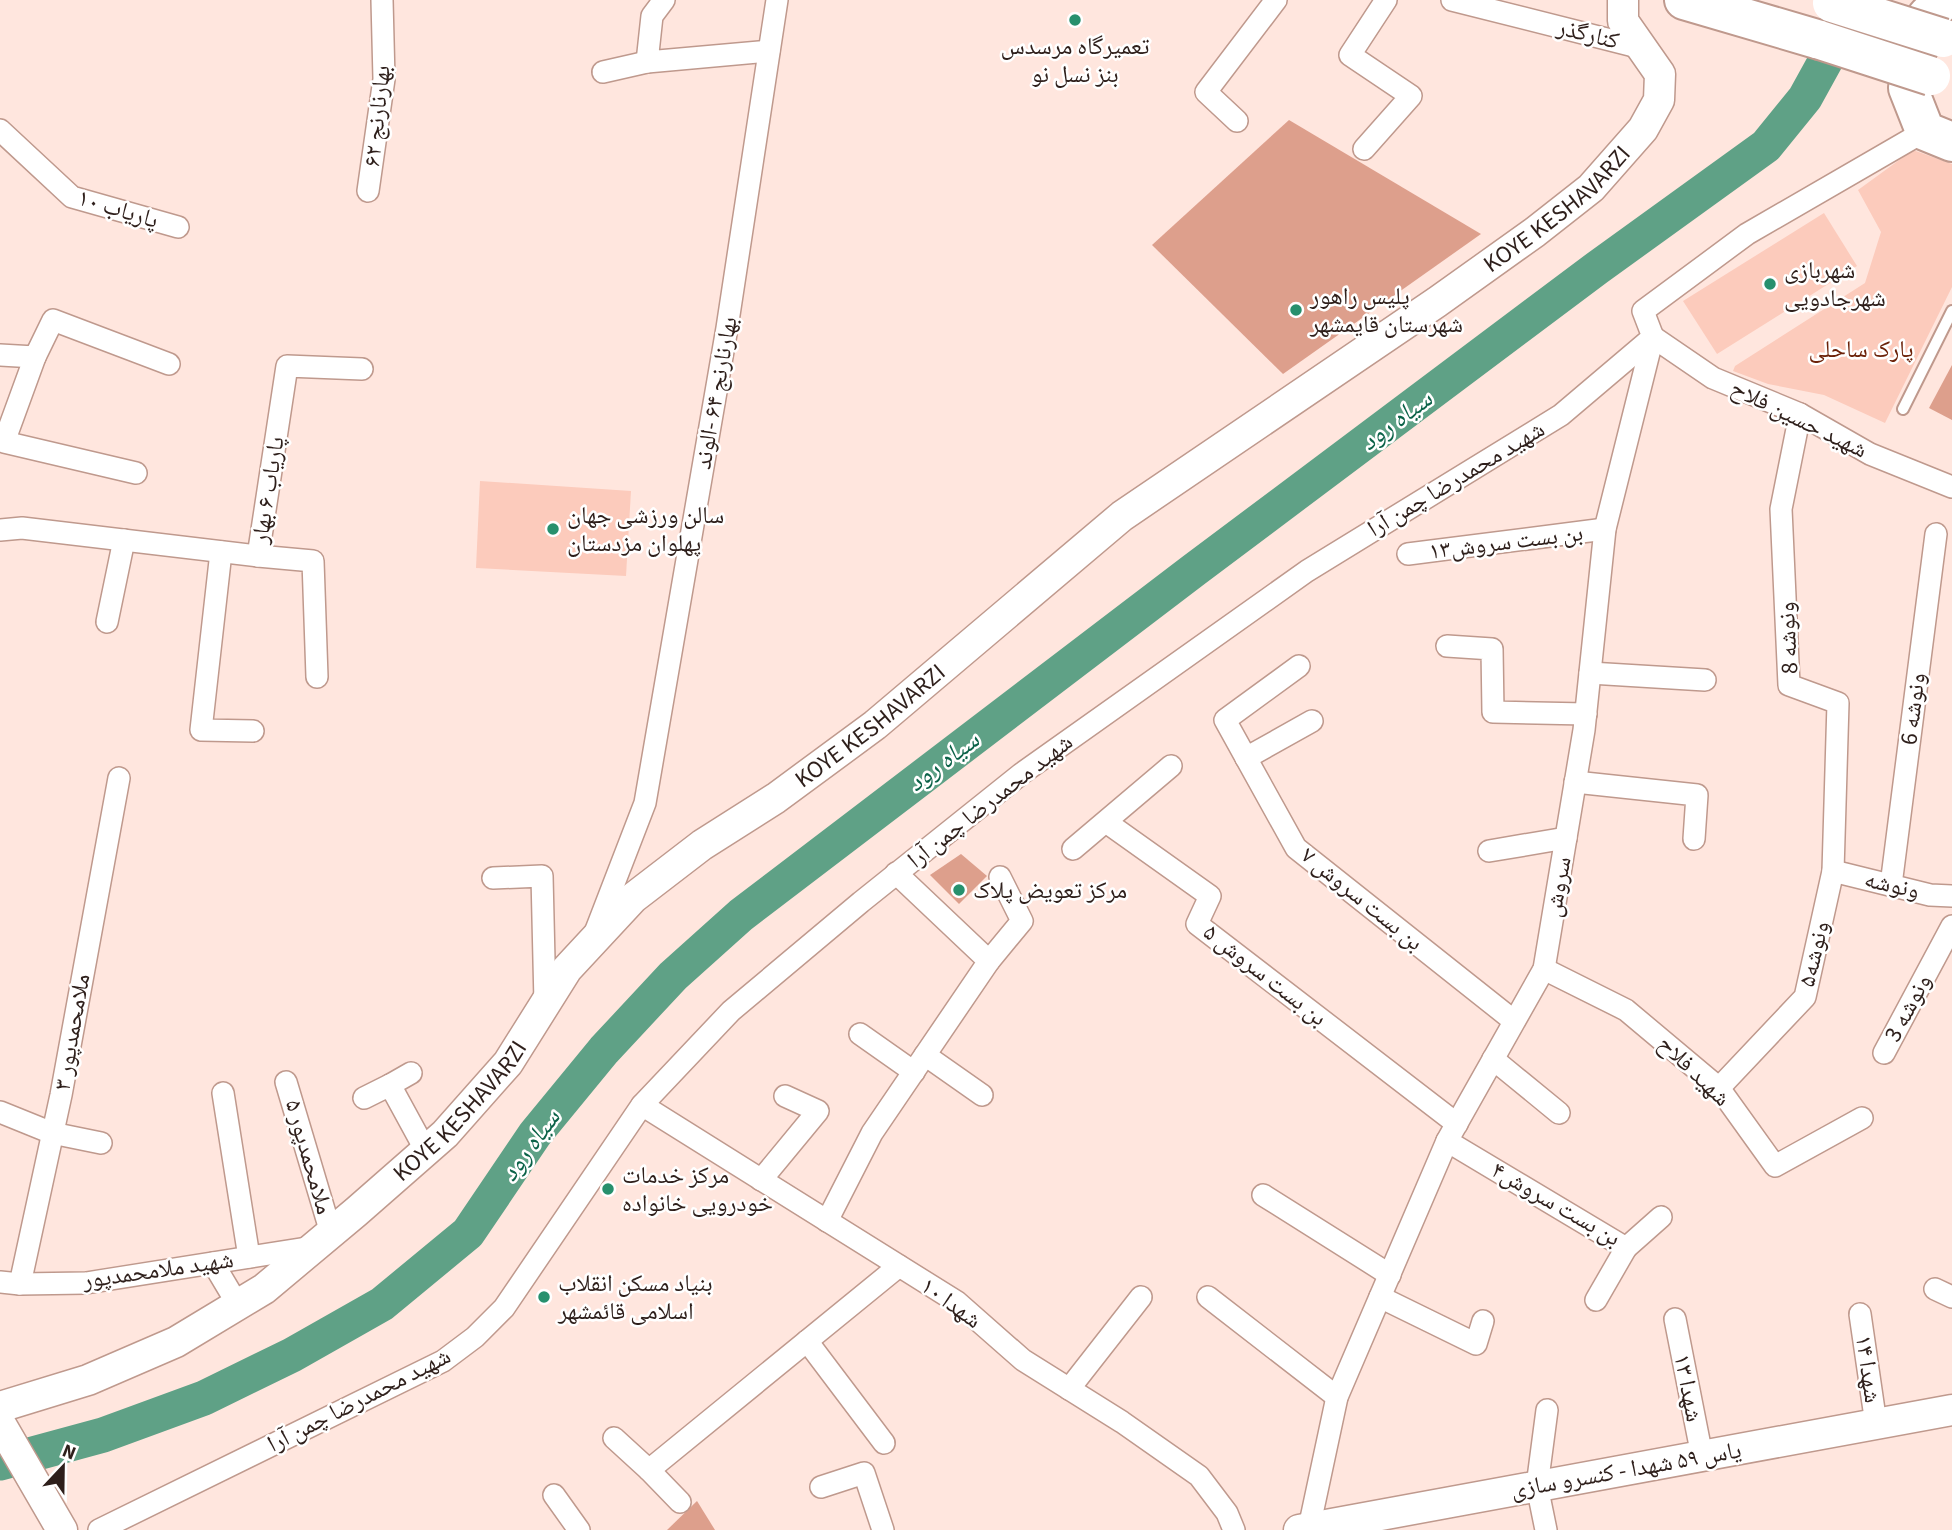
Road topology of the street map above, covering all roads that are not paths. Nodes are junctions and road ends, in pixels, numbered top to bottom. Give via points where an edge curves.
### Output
1 (382, 0) edge
2 (664, 0) edge
3 (777, 0) edge
4 (1276, 0) edge
5 (1386, 0) edge
6 (1452, 0) edge
7 (1623, 0) edge
8 (1685, 0) edge
9 (1944, 0) edge
10 (1827, 2) edge
11 (1947, 40) edge
12 (1642, 48) junction
13 (769, 51) junction
14 (647, 62) junction
15 (603, 72) dead end
16 (1942, 80) edge
17 (1237, 121) dead end
18 (0, 130) edge
19 (1938, 136) edge
20 (1364, 149) dead end
21 (368, 191) dead end
22 (178, 227) dead end
23 (1952, 311) edge
24 (1653, 337) junction
25 (0, 355) edge
26 (34, 357) junction
27 (169, 364) dead end
28 (362, 369) dead end
29 (1903, 410) dead end
30 (1800, 414) junction
31 (136, 473) dead end
32 (1952, 487) edge
33 (1605, 529) junction
34 (0, 530) edge
35 (1936, 534) dead end
36 (124, 540) junction
37 (221, 552) junction
38 (1408, 554) dead end
39 (258, 556) junction
40 (107, 622) dead end
41 (1447, 646) dead end
42 (1299, 666) dead end
43 (1590, 673) junction
44 (317, 677) dead end
45 (1705, 680) dead end
46 (1586, 714) junction
47 (1312, 721) dead end
48 (253, 731) dead end
49 (1247, 758) junction
50 (1171, 766) dead end
51 (119, 778) dead end
52 (1575, 782) junction
53 (1105, 822) junction
54 (1566, 838) junction
55 (1694, 839) dead end
56 (1073, 849) dead end
57 (1489, 851) dead end
58 (1833, 871) junction
59 (896, 873) junction
60 (1000, 877) dead end
61 (493, 878) dead end
62 (1891, 885) junction
63 (1952, 895) edge
64 (1952, 926) edge
65 (592, 943) junction
66 (989, 961) junction
67 (1544, 970) junction
68 (545, 1003) junction
69 (1514, 1021) junction
70 (860, 1034) dead end
71 (1884, 1053) dead end
72 (1493, 1059) junction
73 (919, 1063) junction
74 (411, 1073) dead end
75 (286, 1082) dead end
76 (390, 1084) junction
77 (1719, 1088) junction
78 (223, 1093) dead end
79 (982, 1095) dead end
80 (785, 1096) dead end
81 (363, 1098) dead end
82 (642, 1105) junction
83 (0, 1112) edge
84 (1559, 1113) dead end
85 (1862, 1118) dead end
86 (52, 1133) junction
87 (1452, 1133) junction
88 (101, 1143) dead end
89 (426, 1151) junction
90 (761, 1180) junction
91 (1263, 1195) dead end
92 (1661, 1217) dead end
93 (827, 1221) junction
94 (323, 1240) junction
95 (1626, 1248) junction
96 (249, 1257) junction
97 (213, 1263) junction
98 (899, 1266) junction
99 (1390, 1275) junction
100 (10, 1283) edge
101 (1141, 1297) dead end
102 (1208, 1297) dead end
103 (1380, 1297) junction
104 (1596, 1300) dead end
105 (238, 1305) junction
106 (1860, 1314) dead end
107 (1675, 1320) dead end
108 (1483, 1321) dead end
109 (807, 1341) junction
110 (1069, 1389) junction
111 (1337, 1397) junction
112 (0, 1406) edge
113 (1547, 1410) dead end
114 (1952, 1410) edge
115 (0, 1423) edge
116 (1877, 1424) junction
117 (614, 1438) dead end
118 (884, 1443) dead end
119 (1702, 1456) junction
120 (649, 1469) junction
121 (1537, 1486) junction
122 (821, 1487) dead end
123 (554, 1495) dead end
124 (680, 1502) dead end
125 (60, 1526) edge
126 (1304, 1529) edge
127 (99, 1530) edge
128 (579, 1530) edge
129 (883, 1530) edge
130 (1234, 1530) edge
131 (1546, 1530) edge

1 - 21 street, بهارنارنج ۶۲ via 384,79
2 - 14 street via 652,16
3 - 13 street, بهارنارنج ۶۴ -الوند
4 - 17 street via 1206,92
5 - 20 street via 1350,55 1411,96
6 - 12 street, کنارگذر
7 - 12 street, KOYE KESHAVARZI via 1623,21
8 - 16 highway, bridge
9 - 19 highway via 1927,16 1913,49 1908,88
10 - 11 highway, bridge
12 - 65 street, KOYE KESHAVARZI via 1660,74 1659,100 1643,129 1591,188 1446,295 1122,516 875,724 633,898
13 - 14 street
13 - 65 street, بهارنارنج ۶۴ -الوند via 727,328 645,803
14 - 15 street
18 - 22 street, پاریاب ۱۰ via 72,197
19 - 24 street via 1747,234 1643,311
23 - 29 lane
24 - 30 street, شهید حسین فلاح via 1713,378
24 - 33 street, سروش
24 - 59 street, شهید محمدرضا چمن آرا via 1561,415 1307,571 1021,774
25 - 26 street
26 - 27 street via 53,320
26 - 31 street via 4,442
28 - 39 street, پاریاب ۶ بهار via 287,366
30 - 32 street, شهید حسین فلاح via 1870,454
30 - 58 street, ونوشه 8 via 1781,509 1789,685 1838,703
33 - 38 street, بن بست سروش۱۳
33 - 43 street, سروش
34 - 36 street, پاریاب ۶ بهار via 22,528
35 - 62 street, ونوشه 6
36 - 37 street, پاریاب ۶ بهار
36 - 40 street
37 - 39 street, پاریاب ۶ بهار
37 - 48 street via 201,730
39 - 44 street via 313,561
41 - 46 street via 1492,649 1493,712
42 - 49 street, بن بست سروش ۷ via 1225,720
43 - 45 street
43 - 46 street, سروش
46 - 52 street, سروش
47 - 49 street
49 - 69 street, بن بست سروش ۷ via 1296,848
50 - 53 street
51 - 86 street, ملامحمدپور ۳
52 - 54 street, سروش
52 - 55 street via 1697,795
53 - 56 street
53 - 87 street, بن بست سروش ۵ via 1210,896 1197,924
54 - 57 street
54 - 67 street, سروش
58 - 62 street, ونوشه
58 - 77 street, ونوشه۵ via 1805,997
59 - 66 street
59 - 82 street, شهید محمدرضا چمن آرا via 731,1011
60 - 66 street via 1022,920
61 - 68 street via 542,876
62 - 63 street, ونوشه via 1930,895
64 - 71 street, ونوشه 3
65 - 68 street, KOYE KESHAVARZI via 567,969
66 - 73 street
67 - 69 street, سروش
67 - 77 street, شهید فلاح via 1626,1010
68 - 89 street, KOYE KESHAVARZI via 508,1063
69 - 72 street, سروش
70 - 73 street
72 - 84 street
72 - 87 street, سروش
73 - 79 street
73 - 93 street via 872,1133
74 - 76 street
75 - 94 street, ملامحمدپور ۵
76 - 81 street
76 - 89 street
77 - 85 street, شهید فلاح via 1775,1166
78 - 96 street
80 - 90 street via 818,1111
82 - 90 street, شهدا ۱۰
82 - 127 street, شهید محمدرضا چمن آرا via 504,1308 475,1337 443,1361
83 - 86 street
86 - 88 street
86 - 100 street, ملامحمدپور ۳
87 - 95 street, بن بست سروش۴
87 - 99 street, سروش
89 - 94 street, KOYE KESHAVARZI
90 - 93 street, شهدا ۱۰
91 - 99 street
92 - 95 street, بن بست سروش۴
93 - 98 street, شهدا ۱۰
94 - 96 street, شهید ملامحمدپور
94 - 105 street, KOYE KESHAVARZI
95 - 104 street
96 - 97 street, شهید ملامحمدپور
97 - 100 street, شهید ملامحمدپور via 86,1283
97 - 105 street
98 - 109 street
98 - 110 street, شهدا ۱۰ via 957,1302 1023,1360
99 - 103 street, سروش
101 - 110 street
102 - 111 street
103 - 108 street via 1476,1344
103 - 111 street, سروش
105 - 112 street, KOYE KESHAVARZI via 176,1342 88,1380
106 - 116 street, شهدا ۱۴
107 - 119 street, شهدا ۱۳
109 - 118 street
109 - 120 street
110 - 130 street, شهدا ۱۰ via 1199,1476
111 - 126 street, سروش
113 - 121 street
114 - 116 street, یاس ۵۹ شهدا - کنسرو سازی
115 - 125 street
116 - 119 street, یاس ۵۹ شهدا - کنسرو سازی
117 - 120 street
119 - 121 street, یاس ۵۹ شهدا - کنسرو سازی
120 - 124 street
121 - 126 street, یاس ۵۹ شهدا - کنسرو سازی
121 - 131 street
122 - 129 street via 864,1473
123 - 128 street

